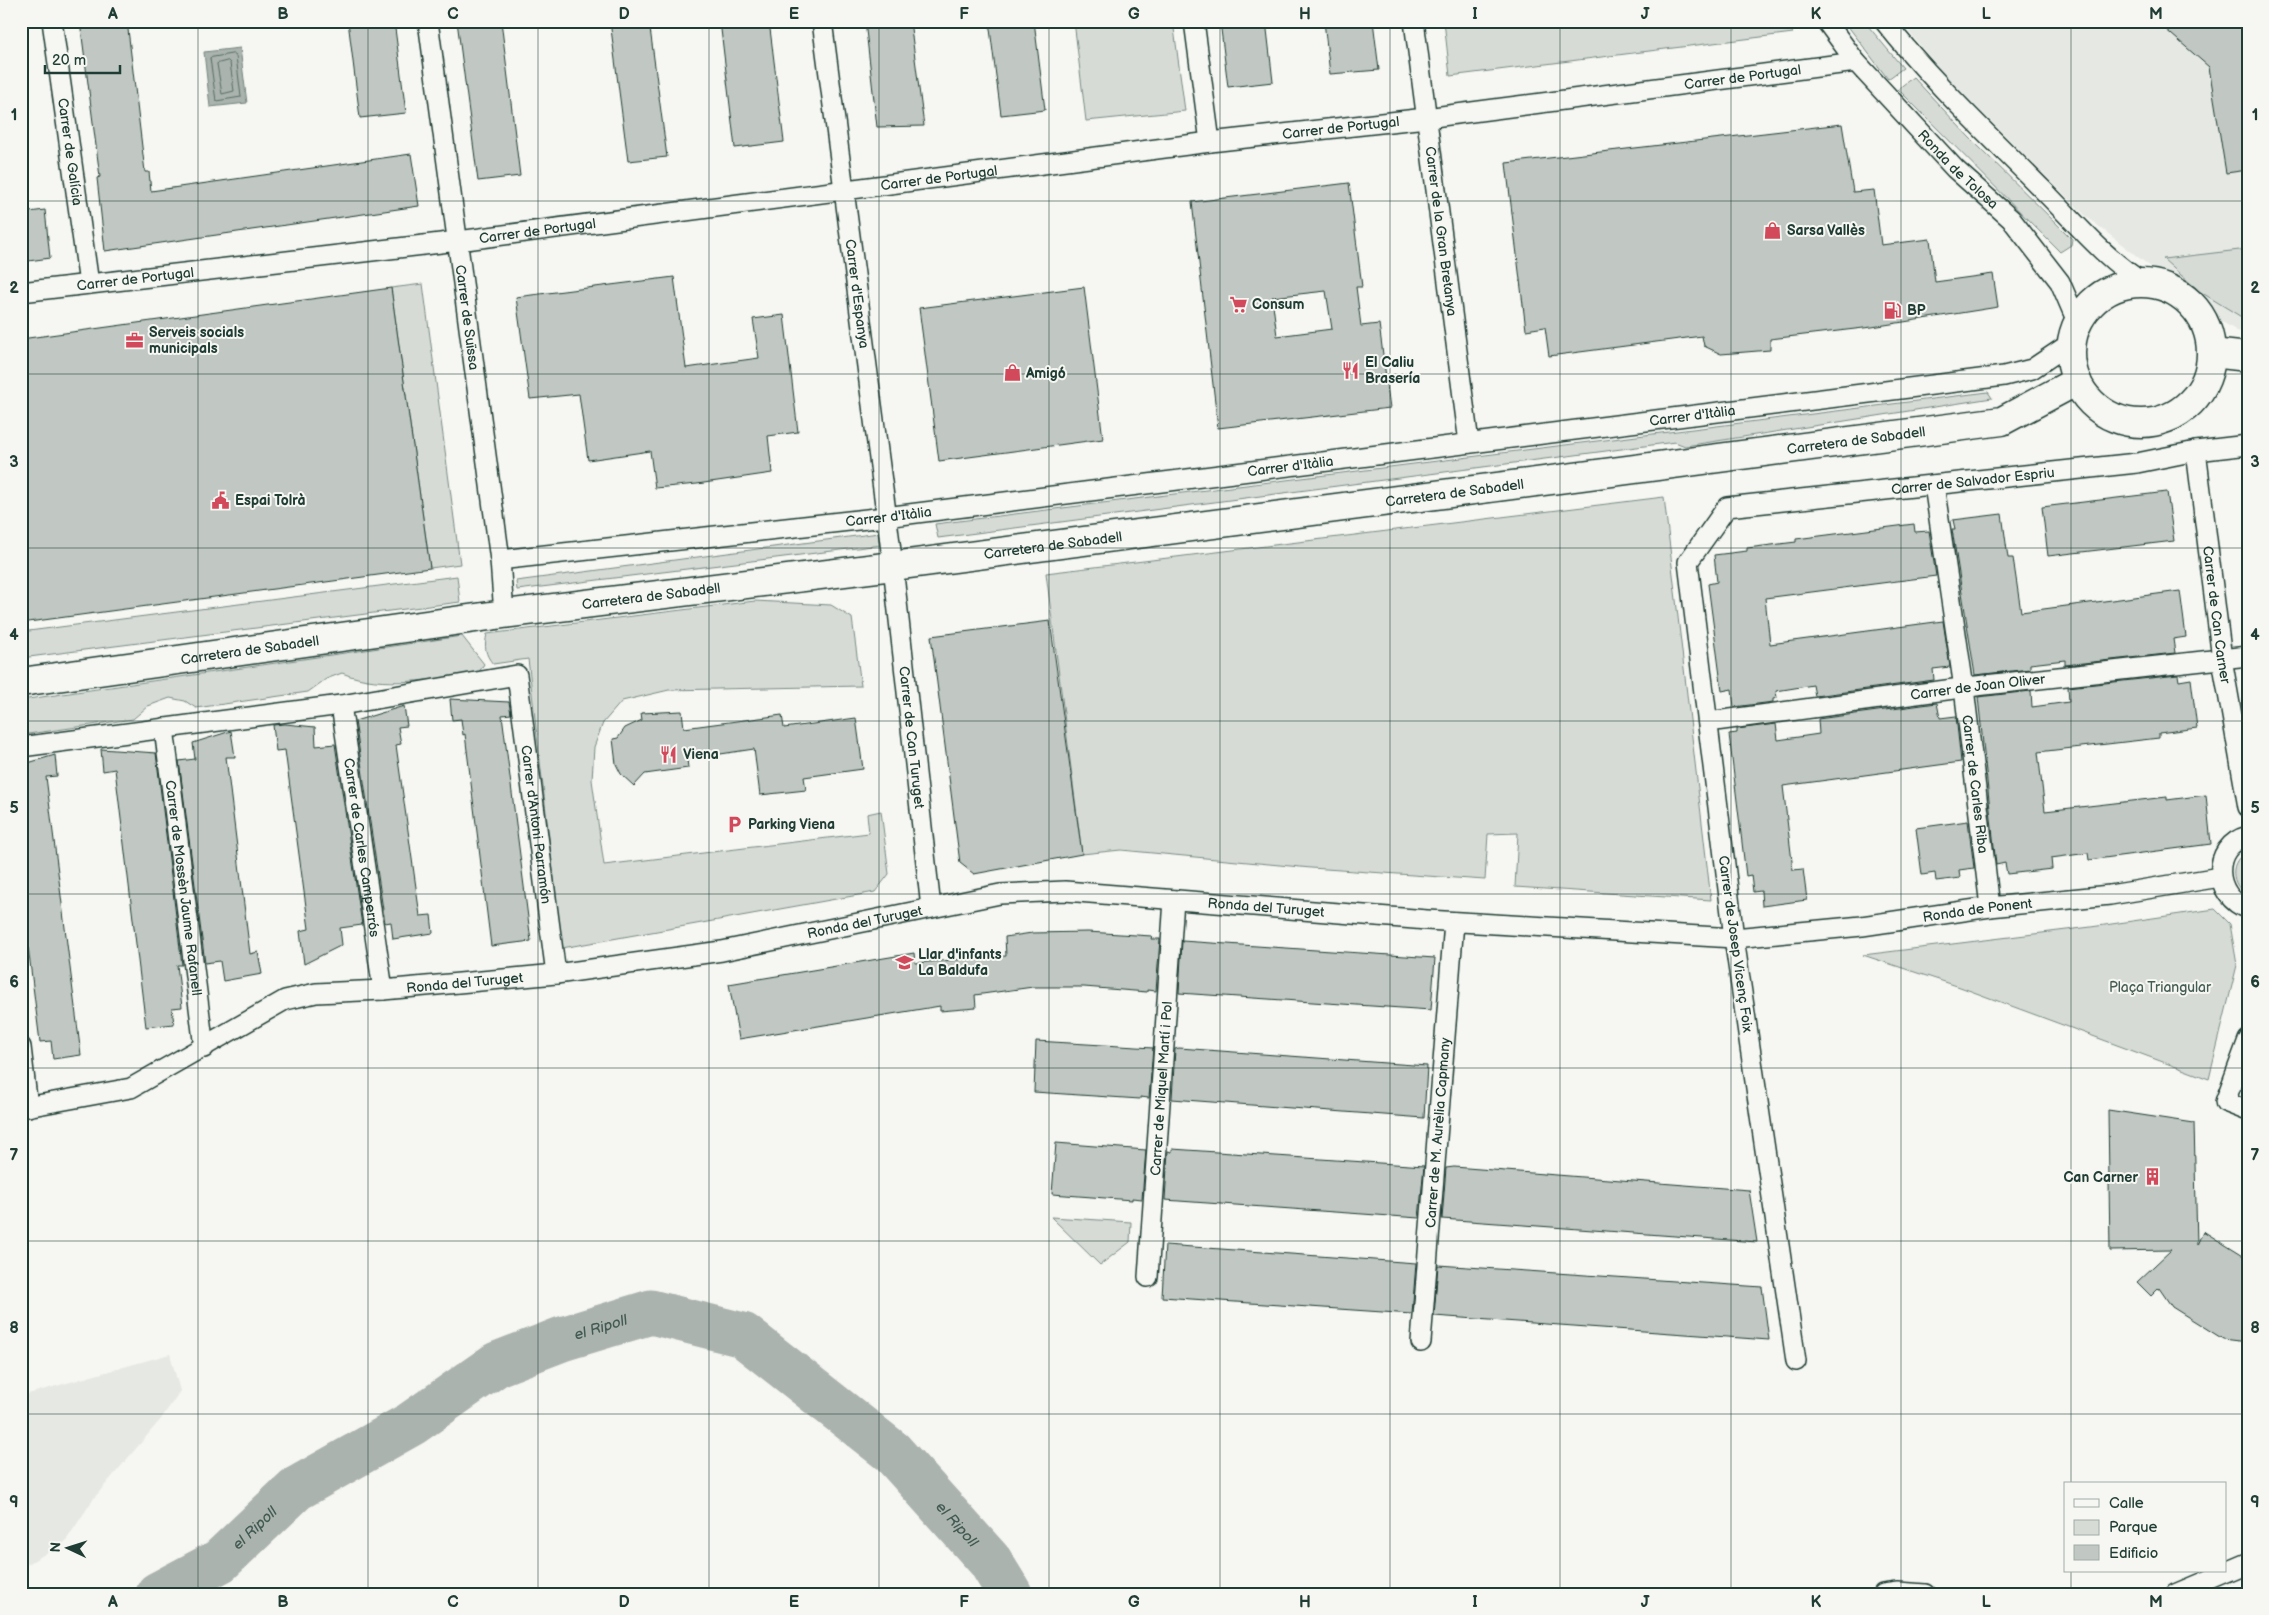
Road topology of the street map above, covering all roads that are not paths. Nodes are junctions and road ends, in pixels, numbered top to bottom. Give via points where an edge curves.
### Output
1 (52, 21) edge
2 (428, 21) edge
3 (822, 21) edge
4 (1194, 21) edge
5 (1414, 21) edge
6 (1826, 21) edge
7 (1884, 21) edge
8 (1856, 62) junction
9 (1426, 118) junction
10 (1210, 142) junction
11 (845, 191) junction
12 (458, 241) junction
13 (2144, 283) junction
14 (89, 284) junction
15 (21, 292) edge
16 (2075, 333) junction
17 (2212, 352) junction
18 (2248, 357) edge
19 (2077, 381) junction
20 (1469, 443) junction
21 (2248, 445) edge
22 (2196, 451) junction
23 (1934, 485) junction
24 (885, 517) junction
25 (1709, 531) joint
26 (500, 560) junction
27 (893, 566) junction
28 (504, 614) junction
29 (2248, 656) edge
30 (2222, 659) junction
31 (21, 682) edge
32 (1964, 688) junction
33 (341, 706) junction
34 (1708, 722) junction
35 (164, 728) junction
36 (21, 747) edge
37 (2248, 807) edge
38 (2248, 836) edge
39 (2220, 877) junction
40 (1174, 900) junction
41 (1990, 907) junction
42 (931, 908) junction
43 (2248, 909) edge
44 (1454, 922) junction
45 (1734, 938) junction
46 (556, 974) junction
47 (383, 990) junction
48 (2248, 1040) edge
49 (21, 1047) edge
50 (204, 1048) junction
51 (25, 1108) edge
52 (2248, 1111) edge
53 (1148, 1277) dead end
54 (1422, 1342) dead end
55 (1796, 1361) dead end
56 (2248, 1564) edge
57 (1883, 1594) edge
58 (1925, 1594) edge
59 (2175, 1594) edge

1 - 14 street, Carrer de Galícia
2 - 12 street, Carrer de Suïssa
3 - 11 street, Carrer d'Espanya
4 - 10 street
5 - 9 street, Carrer de la Gran Bretanya
6 - 8 street, Ronda de Tolosa
7 - 13 street via 1918,64 2126,272
8 - 9 street, Carrer de Portugal
8 - 16 street, Ronda de Tolosa via 1955,169 2011,219 2060,282
9 - 10 street, Carrer de Portugal
9 - 20 street, Carrer de la Gran Bretanya
10 - 11 street, Carrer de Portugal
11 - 12 street, Carrer de Portugal
11 - 24 street, Carrer d'Espanya
12 - 14 street, Carrer de Portugal
12 - 26 street, Carrer de Suïssa
13 - 16 street via 2122,285 2101,295 2084,312
13 - 17 street via 2167,287 2187,299 2202,317
14 - 15 street, Carrer de Portugal
16 - 19 street via 2071,356
16 - 20 street, Carrer d'Itàlia via 2032,369 2004,376
17 - 18 street
17 - 19 street via 2204,384 2190,403 2172,416 2150,423 2126,422 2105,413 2087,398
19 - 27 street, Carretera de Sabadell via 2002,421
20 - 24 street, Carrer d'Itàlia
21 - 22 street, Carrer de Salvador Espriu
22 - 23 street, Carrer de Salvador Espriu via 2137,463
22 - 30 street, Carrer de Can Carner
23 - 25 street, Carrer de Salvador Espriu via 1727,507
23 - 32 street, Carrer de Carles Riba
24 - 26 street, Carrer d'Itàlia
24 - 27 street, Carrer d'Espanya
25 - 34 street, Carrer de Josep Vicenç Foix via 1688,562
26 - 28 street, Carrer de Suïssa
27 - 28 street, Carretera de Sabadell
27 - 42 street, Carrer de Can Turuget
28 - 31 street, Carretera de Sabadell
29 - 30 street, Carrer de Joan Oliver
30 - 32 street, Carrer de Joan Oliver
30 - 37 street, Carrer de Can Carner
32 - 34 street, Carrer de Joan Oliver
32 - 41 street, Carrer de Carles Riba
33 - 35 street
33 - 46 street, Carrer d'Antoni Parramón via 517,675
33 - 47 street, Carrer de Carles Camperrós
34 - 45 street, Carrer de Josep Vicenç Foix
35 - 36 street
35 - 50 street, Carrer de Mossèn Jaume Rafanell
38 - 39 street via 2232,844 2225,854 2220,865
39 - 41 street, Ronda de Ponent via 2110,895
39 - 43 street via 2228,897
40 - 42 street, Ronda del Turuget via 1065,891 1000,894
40 - 44 street, Ronda del Turuget
40 - 53 street, Carrer de Miquel Martí i Pol
41 - 45 street, Ronda de Ponent via 1862,926
42 - 46 street, Ronda del Turuget via 722,951
44 - 45 street, Ronda del Turuget
44 - 54 street, Carrer de M. Aurèlia Capmany
45 - 55 street, Carrer de Josep Vicenç Foix
46 - 47 street, Ronda del Turuget
47 - 50 street, Ronda del Turuget via 316,993 285,1000
48 - 52 street via 2225,1102
49 - 51 street
50 - 51 street, Ronda del Turuget via 131,1088
56 - 59 street
57 - 58 street

